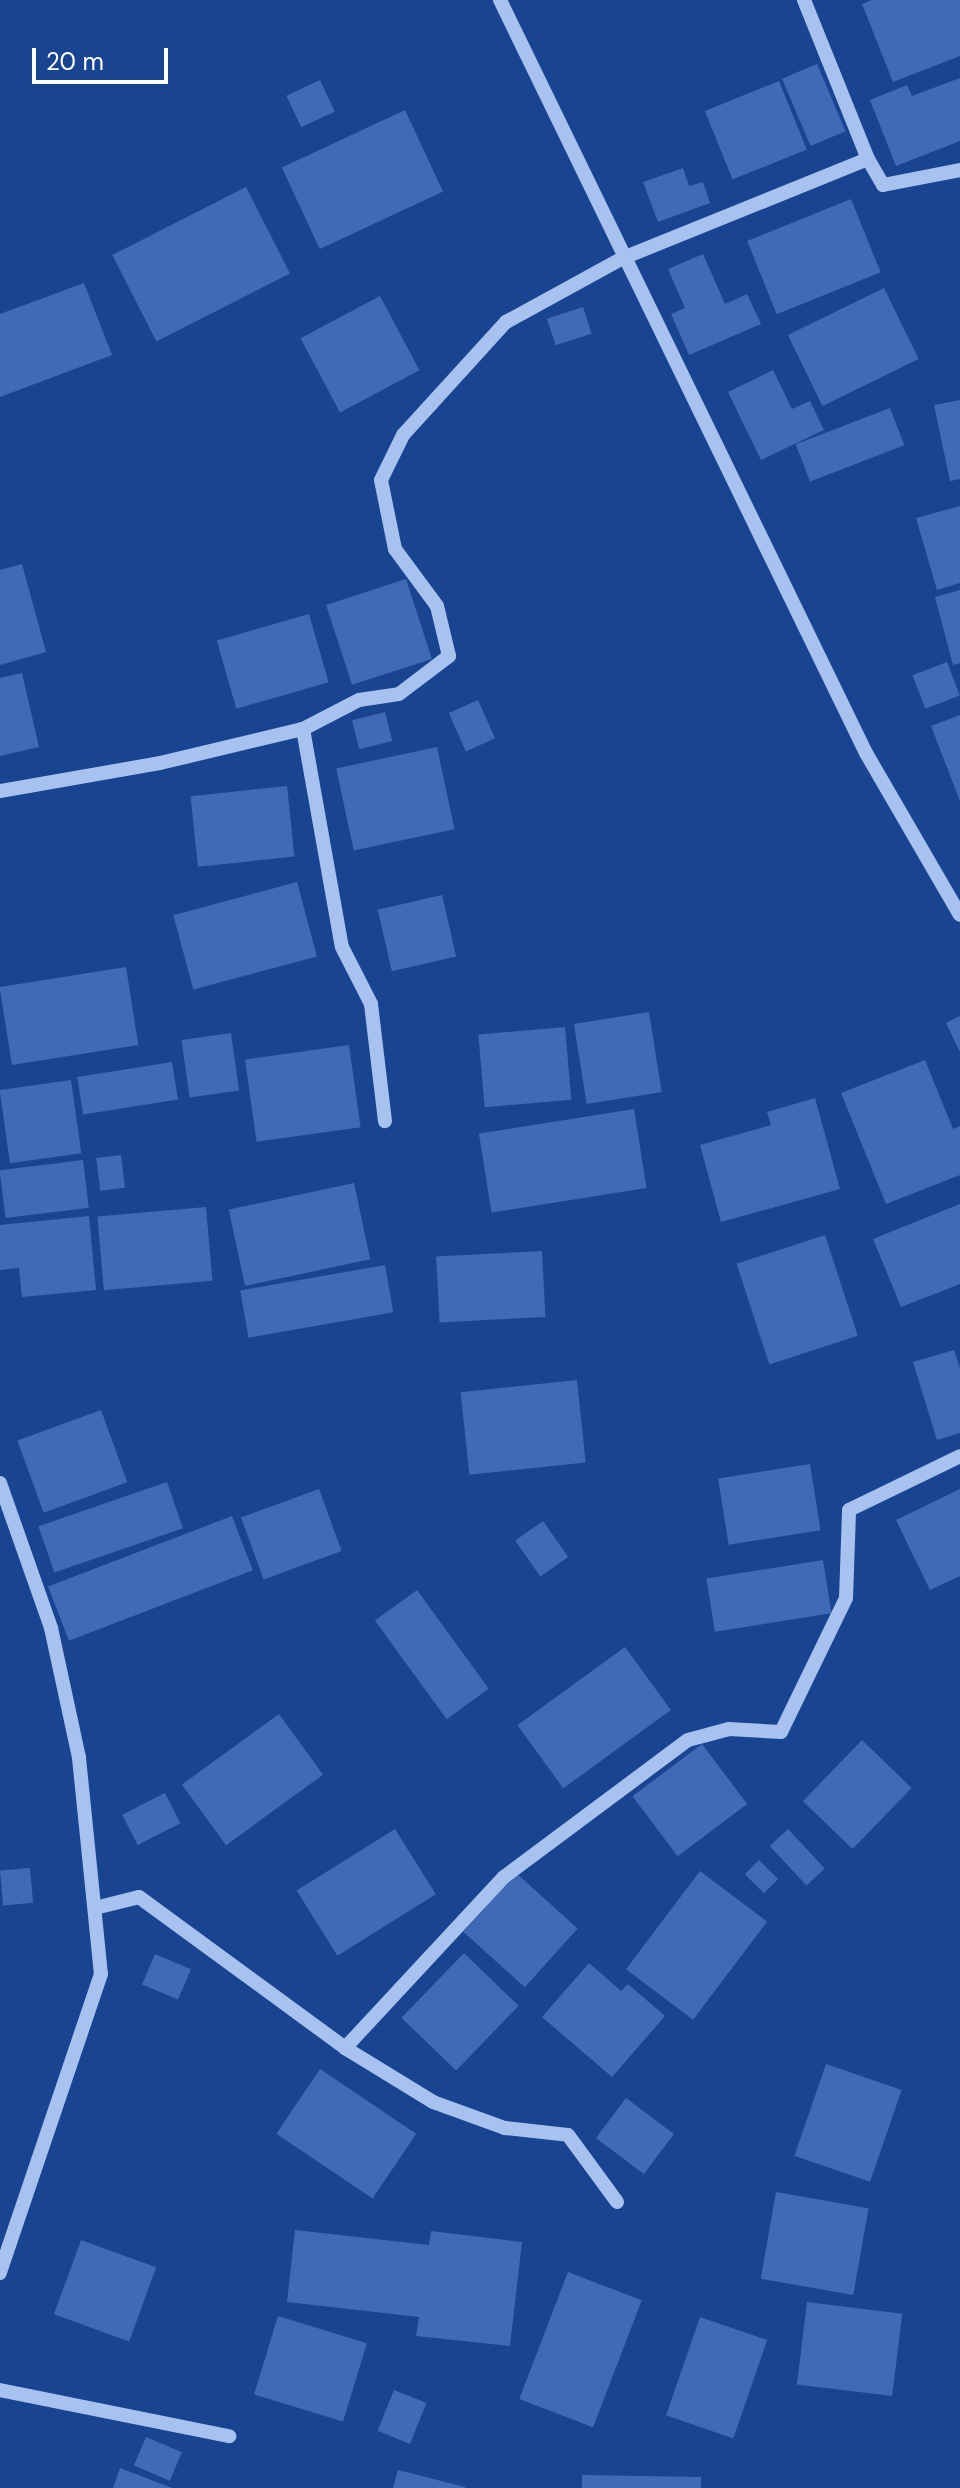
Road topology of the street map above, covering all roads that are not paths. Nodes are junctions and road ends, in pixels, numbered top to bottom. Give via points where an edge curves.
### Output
1 (500, 0) edge
2 (804, 0) edge
3 (868, 159) junction
4 (960, 170) edge
5 (623, 258) junction
6 (303, 729) junction
7 (0, 791) edge
8 (960, 915) edge
9 (385, 1121) dead end
10 (960, 1456) edge
11 (0, 1483) edge
12 (95, 1908) junction
13 (345, 2048) junction
14 (617, 2202) dead end
15 (0, 2273) edge
16 (0, 2390) edge
17 (229, 2436) dead end

1 - 5 street
2 - 3 street
3 - 4 street via 883,185
3 - 5 street
5 - 6 street via 506,322 403,435 381,480 395,549 437,606 449,656 399,694 359,700
5 - 8 street via 866,753
6 - 7 street via 160,763
6 - 9 street via 342,947 371,1004
10 - 13 street via 849,1510 846,1598 781,1732 729,1729 688,1740 504,1877
11 - 12 street via 51,1628 79,1758
12 - 13 street via 139,1897
12 - 15 street via 101,1974
13 - 14 street via 433,2102 505,2128 568,2135
16 - 17 street

